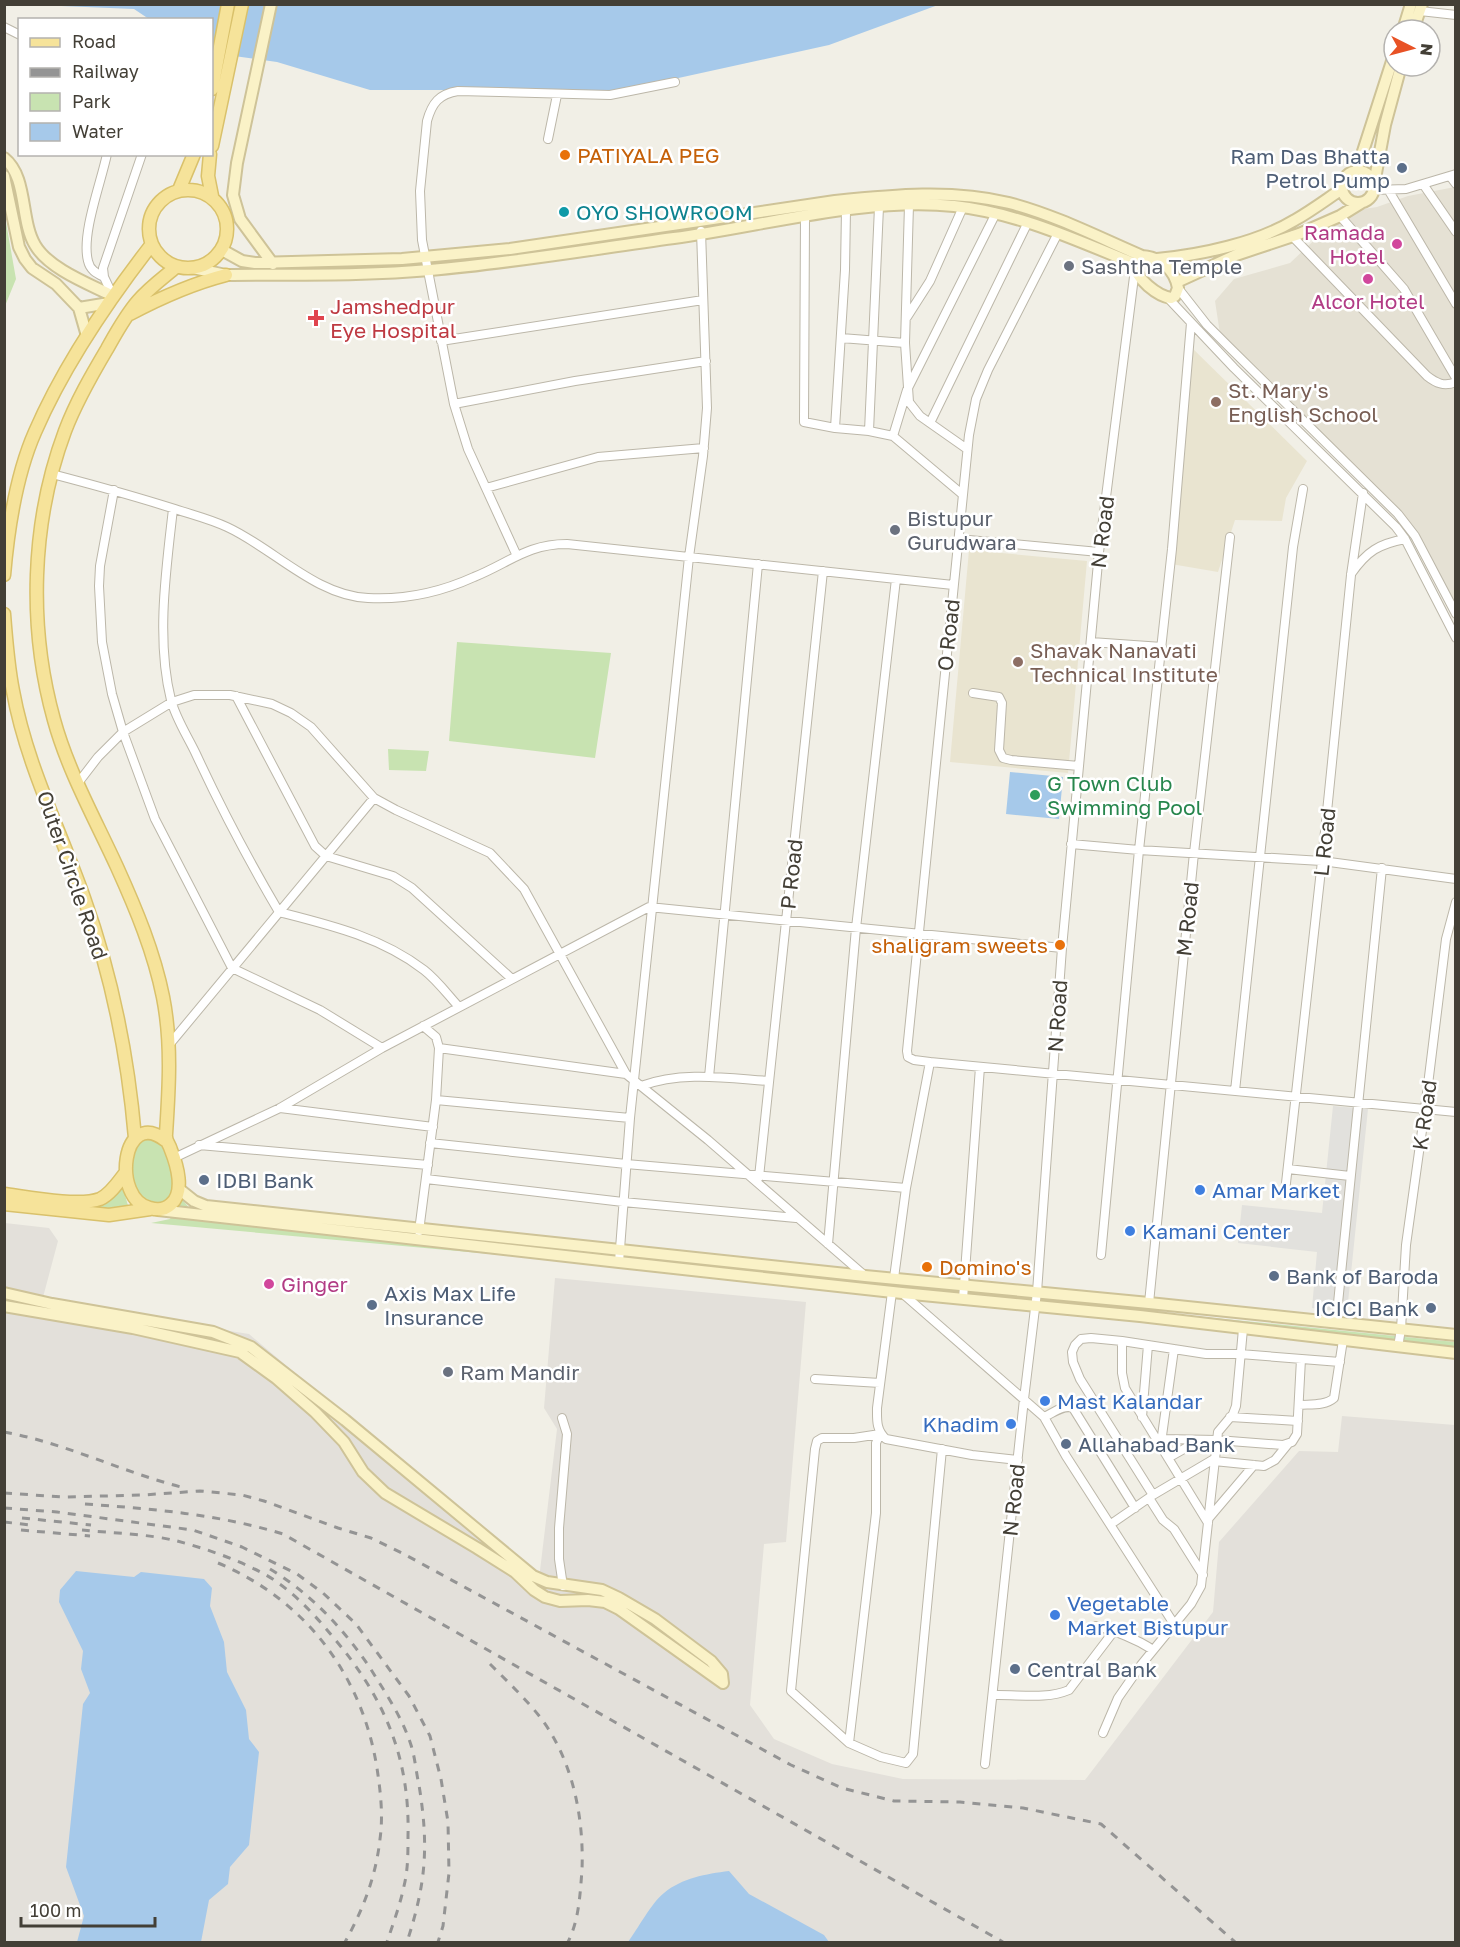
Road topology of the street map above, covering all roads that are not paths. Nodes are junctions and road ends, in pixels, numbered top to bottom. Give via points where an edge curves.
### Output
1 (228, 4) edge
2 (242, 4) edge
3 (271, 4) edge
4 (1418, 7) edge
5 (1455, 15) edge
6 (4, 27) edge
7 (18, 34) edge
8 (1387, 78) edge
9 (1398, 78) edge
10 (675, 82) dead end
11 (217, 86) edge
12 (557, 95) junction
13 (213, 134) edge
14 (548, 139) dead end
15 (107, 156) edge
16 (141, 156) edge
17 (193, 156) edge
18 (210, 156) edge
19 (4, 158) edge
20 (1357, 170) junction
21 (1453, 175) edge
22 (4, 176) edge
23 (1423, 184) junction
24 (1455, 184) edge
25 (1374, 187) junction
26 (1342, 189) junction
27 (179, 190) junction
28 (1389, 190) junction
29 (212, 196) junction
30 (1361, 203) junction
31 (909, 205) junction
32 (879, 207) junction
33 (963, 207) junction
34 (846, 210) junction
35 (996, 213) junction
36 (1340, 216) junction
37 (805, 217) junction
38 (700, 220) junction
39 (1028, 222) junction
40 (1455, 232) edge
41 (1058, 233) junction
42 (701, 234) junction
43 (1292, 236) junction
44 (152, 244) junction
45 (222, 250) junction
46 (426, 257) junction
47 (1157, 259) junction
48 (48, 260) junction
49 (1137, 263) junction
50 (273, 264) junction
51 (176, 267) junction
52 (193, 268) junction
53 (427, 270) junction
54 (39, 273) junction
55 (226, 275) junction
56 (104, 277) junction
57 (1178, 285) junction
58 (1167, 297) junction
59 (111, 299) junction
60 (703, 300) junction
61 (1455, 304) edge
62 (79, 308) junction
63 (127, 315) junction
64 (906, 318) junction
65 (1191, 323) junction
66 (87, 336) junction
67 (841, 338) junction
68 (873, 340) junction
69 (441, 341) junction
70 (905, 343) junction
71 (706, 361) junction
72 (1455, 380) edge
73 (906, 390) junction
74 (454, 404) junction
75 (930, 423) junction
76 (835, 428) junction
77 (869, 431) junction
78 (893, 436) junction
79 (704, 448) junction
80 (968, 449) junction
81 (52, 474) junction
82 (486, 488) junction
83 (1304, 489) dead end
84 (114, 490) junction
85 (1363, 493) junction
86 (962, 494) junction
87 (173, 509) junction
88 (1230, 537) dead end
89 (958, 539) junction
90 (1405, 539) junction
91 (1099, 552) junction
92 (517, 556) junction
93 (689, 557) junction
94 (758, 564) junction
95 (823, 571) junction
96 (4, 575) edge
97 (1351, 575) junction
98 (896, 579) junction
99 (953, 585) junction
100 (4, 614) edge
101 (1455, 614) edge
102 (1455, 638) edge
103 (1091, 642) junction
104 (1162, 647) junction
105 (973, 693) dead end
106 (236, 696) junction
107 (172, 702) junction
108 (123, 732) junction
109 (1079, 766) junction
110 (78, 783) junction
111 (374, 798) junction
112 (1071, 844) junction
113 (1139, 850) junction
114 (1194, 853) junction
115 (326, 856) junction
116 (1261, 856) junction
117 (1322, 861) junction
118 (1382, 868) junction
119 (1455, 879) edge
120 (1455, 902) edge
121 (652, 908) junction
122 (279, 912) junction
123 (724, 913) junction
124 (786, 921) junction
125 (856, 928) junction
126 (919, 934) junction
127 (1062, 948) junction
128 (561, 954) junction
129 (232, 968) junction
130 (512, 979) junction
131 (459, 1007) junction
132 (423, 1026) junction
133 (169, 1045) junction
134 (382, 1048) junction
135 (439, 1048) junction
136 (930, 1062) junction
137 (980, 1067) junction
138 (626, 1074) junction
139 (1053, 1074) junction
140 (709, 1077) junction
141 (769, 1081) junction
142 (1118, 1081) junction
143 (637, 1083) junction
144 (1170, 1085) junction
145 (1235, 1092) junction
146 (1294, 1097) junction
147 (436, 1100) junction
148 (1360, 1102) junction
149 (280, 1107) junction
150 (1425, 1109) junction
151 (1455, 1112) edge
152 (630, 1119) junction
153 (433, 1127) junction
154 (135, 1138) junction
155 (165, 1140) junction
156 (430, 1143) junction
157 (198, 1145) junction
158 (174, 1158) junction
159 (626, 1164) junction
160 (428, 1165) junction
161 (1288, 1169) junction
162 (126, 1172) junction
163 (748, 1176) junction
164 (1350, 1176) junction
165 (759, 1177) junction
166 (426, 1179) junction
167 (834, 1183) junction
168 (906, 1188) junction
169 (179, 1189) junction
170 (1285, 1192) dead end
171 (4, 1194) edge
172 (623, 1202) junction
173 (4, 1204) edge
174 (153, 1209) junction
175 (798, 1218) junction
176 (419, 1233) junction
177 (828, 1244) junction
178 (620, 1250) junction
179 (1101, 1255) dead end
180 (619, 1262) junction
181 (865, 1276) junction
182 (894, 1278) junction
183 (964, 1285) junction
184 (1037, 1292) junction
185 (4, 1293) edge
186 (897, 1293) junction
187 (963, 1299) junction
188 (1149, 1303) junction
189 (4, 1306) edge
190 (1036, 1307) junction
191 (1336, 1323) junction
192 (1243, 1329) junction
193 (1401, 1329) junction
194 (213, 1332) junction
195 (1455, 1335) edge
196 (1342, 1340) junction
197 (1122, 1341) junction
198 (212, 1345) junction
199 (1148, 1345) junction
200 (1398, 1347) junction
201 (1174, 1349) junction
202 (1455, 1353) edge
203 (1240, 1354) junction
204 (1301, 1359) junction
205 (1340, 1362) junction
206 (815, 1379) dead end
207 (880, 1383) junction
208 (1024, 1400) junction
209 (1299, 1405) junction
210 (1044, 1417) junction
211 (1142, 1417) junction
212 (1230, 1417) junction
213 (562, 1418) dead end
214 (1298, 1421) junction
215 (880, 1434) junction
216 (1199, 1440) junction
217 (1217, 1440) junction
218 (1161, 1443) junction
219 (1288, 1444) junction
220 (942, 1449) junction
221 (1168, 1458) junction
222 (1018, 1460) junction
223 (1214, 1460) junction
224 (1254, 1465) junction
225 (1180, 1478) junction
226 (1151, 1496) junction
227 (1135, 1508) junction
228 (1208, 1521) junction
229 (1112, 1524) junction
230 (1203, 1575) junction
231 (563, 1586) junction
232 (1174, 1624) junction
233 (1096, 1626) dead end
234 (1114, 1631) junction
235 (1153, 1650) junction
236 (993, 1695) junction
237 (1103, 1733) dead end
238 (849, 1743) junction
239 (985, 1764) dead end

1 - 11 main road
2 - 11 main road
3 - 50 street via 237,163 234,195 240,219
4 - 5 street
6 - 7 street
8 - 20 street
9 - 25 street
10 - 12 street via 610,95
11 - 13 main road
12 - 14 street
12 - 46 street via 458,91 445,93 436,101 427,121 420,191
15 - 56 street via 87,245 88,263
16 - 56 street via 103,267
17 - 27 main road
18 - 29 main road
19 - 48 street via 18,179 31,236
20 - 25 street via 1368,174
20 - 26 street via 1346,176
21 - 23 street
21 - 24 street
22 - 54 street via 19,248
23 - 28 street
23 - 40 street
25 - 28 street
25 - 30 street via 1367,201
26 - 30 street via 1345,197
26 - 47 street via 1278,229 1190,255
27 - 29 main road via 196,189
27 - 44 main road via 164,197 153,211 148,227
28 - 61 street
29 - 45 main road via 228,223
30 - 36 street
31 - 32 street
31 - 33 street
31 - 64 street
32 - 34 street
32 - 68 street
33 - 35 street
33 - 64 street via 930,280
34 - 37 street
34 - 67 street
35 - 39 street
35 - 73 street
36 - 43 street
36 - 72 street via 1404,289
37 - 42 street
37 - 76 street via 804,422
38 - 42 street
38 - 46 street via 510,249
38 - 49 street via 886,195 972,197 1047,215
39 - 41 street
39 - 75 street
41 - 49 street
41 - 80 street, O Road via 976,399
42 - 53 street
42 - 60 street
43 - 57 street via 1236,255
43 - 72 street via 1427,376 1437,383 1450,384
44 - 51 main road via 162,258
44 - 59 main road
45 - 50 street via 242,261
45 - 52 main road via 215,259
46 - 50 street
46 - 53 street
47 - 49 street
47 - 57 street via 1172,272
48 - 54 street
48 - 59 street
49 - 58 street via 1149,285
49 - 91 street, N Road
51 - 52 main road
51 - 63 main road via 147,291
52 - 55 street
53 - 55 street
53 - 69 street
54 - 62 street
55 - 63 main road via 168,294
56 - 59 street
57 - 58 street via 1175,296
57 - 101 street via 1207,325 1398,514 1415,536
58 - 65 street
59 - 62 street
59 - 63 main road
59 - 66 main road
60 - 69 street
60 - 71 street
62 - 66 street
63 - 81 main road via 88,379 65,430
64 - 70 street
65 - 85 street
65 - 104 street
66 - 96 main road via 34,433 14,503
67 - 68 street
67 - 76 street
68 - 70 street
68 - 77 street
69 - 74 street
70 - 73 street
71 - 74 street
71 - 79 street
73 - 75 street via 914,410
73 - 78 street
74 - 82 street
75 - 80 street
76 - 77 street
77 - 78 street
78 - 86 street
79 - 82 street via 598,457
79 - 93 street
80 - 86 street, O Road
81 - 84 street
81 - 110 main road via 42,520 38,567 39,644 54,720
82 - 92 street
83 - 116 street via 1293,547
84 - 87 street
84 - 108 street via 99,586 105,660
85 - 90 street
85 - 97 street, L Road
86 - 89 street, O Road
87 - 92 street via 229,528 328,589 365,598 435,592
87 - 107 street via 164,620
88 - 114 street, M Road
89 - 91 street
89 - 99 street, O Road
90 - 97 street via 1373,550
90 - 102 street
91 - 103 street, N Road
92 - 93 street via 532,548 567,544
93 - 94 street
93 - 121 street
94 - 95 street
94 - 123 street
95 - 98 street
95 - 124 street, P Road
97 - 117 street, L Road
98 - 99 street
98 - 125 street
99 - 126 street, O Road
100 - 154 main road, Outer Circle Road via 13,693 28,747 85,899 111,986
103 - 104 street
103 - 109 street, N Road
104 - 113 street
105 - 109 street via 999,697 1002,703 999,750 1003,758
106 - 107 street via 194,695
106 - 111 street via 272,704 311,727
106 - 115 street via 315,846
107 - 108 street
107 - 122 street via 217,800
108 - 110 street
108 - 129 street via 155,819
109 - 112 street, N Road
110 - 133 main road via 136,910 152,955
111 - 115 street
111 - 128 street via 490,853 524,889
112 - 113 street
112 - 127 street, N Road
113 - 114 street
113 - 142 street
114 - 116 street
114 - 144 street, M Road
115 - 122 street
115 - 130 street via 393,876 412,888
116 - 117 street
116 - 145 street
117 - 118 street
117 - 146 street, L Road
118 - 119 street
118 - 148 street
120 - 150 street, K Road via 1446,939
121 - 123 street
121 - 128 street
121 - 143 street
122 - 129 street
122 - 131 street via 345,929 389,948 426,971
123 - 124 street
123 - 140 street
124 - 125 street
124 - 141 street, P Road
125 - 126 street
125 - 167 street
126 - 127 street
126 - 136 street, O Road via 907,1051 914,1060
127 - 139 street, N Road
128 - 130 street
128 - 138 street
129 - 133 street
129 - 134 street via 320,1010
130 - 131 street
131 - 132 street
132 - 134 street
132 - 135 street via 436,1037
133 - 155 main road
134 - 149 street
135 - 138 street
135 - 147 street
136 - 137 street
136 - 168 street
137 - 139 street
137 - 183 street
138 - 143 street
139 - 142 street
139 - 184 street, N Road
140 - 141 street
140 - 143 street
141 - 165 street, P Road
142 - 144 street
142 - 179 street
143 - 152 street
143 - 163 street
144 - 145 street
144 - 188 street, M Road
145 - 146 street
146 - 148 street
146 - 161 street, L Road
147 - 152 street
147 - 153 street
148 - 150 street
148 - 164 street
149 - 153 street
149 - 157 street
150 - 151 street
150 - 193 street, K Road via 1406,1245
152 - 159 street
153 - 156 street
154 - 155 main road via 148,1133
154 - 162 main road via 128,1151
155 - 158 main road
156 - 159 street
156 - 160 street
157 - 158 street
157 - 160 street
158 - 169 main road
159 - 163 street
159 - 172 street
160 - 166 street
161 - 164 street
161 - 170 street, L Road
162 - 171 main road via 108,1194 90,1201
162 - 174 main road via 133,1196
163 - 165 street
163 - 175 street
164 - 191 street
165 - 167 street
166 - 172 street
166 - 176 street
167 - 168 street
167 - 177 street
168 - 182 street
169 - 174 main road via 166,1208
169 - 176 street via 206,1206
172 - 175 street
172 - 178 street
173 - 174 main road via 109,1215
174 - 176 street
175 - 177 street
176 - 178 street
176 - 180 street
177 - 181 street
178 - 180 street
178 - 181 street
180 - 186 street
181 - 182 street
182 - 183 street
183 - 184 street
183 - 187 street
184 - 188 street
184 - 190 street, N Road
185 - 194 street
186 - 187 street
186 - 207 street
186 - 208 street
187 - 190 street
188 - 191 street
189 - 198 street
190 - 192 street
190 - 208 street, N Road
191 - 193 street
192 - 196 street
192 - 203 street
193 - 195 street
193 - 200 street, K Road
194 - 198 street
194 - 231 street via 259,1352 533,1576
196 - 200 street
196 - 205 street
197 - 199 street
197 - 211 street via 1125,1388
197 - 226 street via 1082,1339 1072,1352 1073,1362
198 - 231 street via 240,1352 276,1378 344,1442 363,1472 385,1493 514,1572 545,1597 605,1602 619,1609 723,1683 722,1674 711,1661 655,1619 602,1590
199 - 201 street
199 - 211 street
200 - 202 street
201 - 203 street
201 - 218 street
203 - 204 street
203 - 212 street via 1236,1406
204 - 205 street
204 - 209 street
205 - 209 street via 1334,1398
206 - 207 street
207 - 215 street
208 - 210 street
208 - 222 street, N Road
209 - 214 street
210 - 227 street via 1064,1407 1073,1408
210 - 229 street
211 - 218 street
212 - 214 street
212 - 217 street via 1218,1432
213 - 231 street via 567,1434 559,1528
214 - 219 street via 1295,1439
215 - 220 street via 886,1439
215 - 238 street via 876,1443 876,1513
215 - 238 street via 822,1438 814,1461 791,1691
216 - 217 street
216 - 218 street
216 - 221 street
217 - 219 street
217 - 223 street
218 - 221 street
219 - 224 street via 1270,1464
220 - 222 street
220 - 238 street via 913,1754 906,1763
221 - 225 street
222 - 236 street, N Road
223 - 224 street
223 - 225 street
223 - 228 street
224 - 228 street
225 - 226 street
225 - 228 street
226 - 227 street
226 - 230 street via 1162,1520 1174,1529
227 - 229 street
228 - 230 street
229 - 232 street
230 - 232 street via 1197,1595
232 - 235 street
233 - 234 street
234 - 235 street
234 - 236 street via 1069,1690 1045,1696
235 - 237 street via 1118,1698
236 - 239 street, N Road

